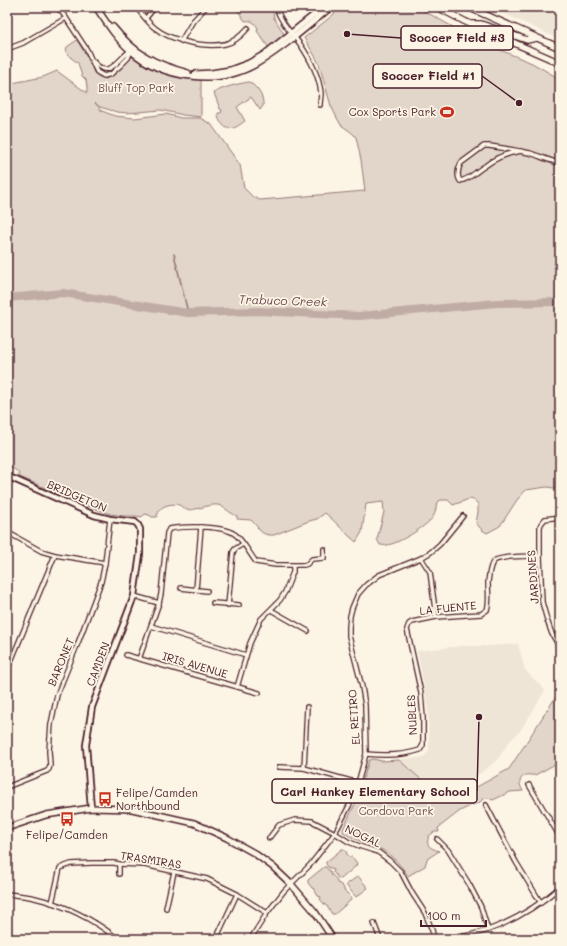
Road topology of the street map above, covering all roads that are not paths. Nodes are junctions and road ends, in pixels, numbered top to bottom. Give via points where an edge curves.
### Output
1 (56, 7) edge
2 (97, 7) edge
3 (136, 7) edge
4 (155, 7) edge
5 (206, 7) edge
6 (276, 7) edge
7 (324, 7) edge
8 (331, 7) edge
9 (437, 7) edge
10 (468, 7) edge
11 (66, 18) junction
12 (146, 18) junction
13 (470, 24) junction
14 (248, 28) dead end
15 (293, 35) junction
16 (536, 38) junction
17 (181, 40) junction
18 (560, 48) edge
19 (7, 49) edge
20 (132, 49) junction
21 (91, 59) junction
22 (560, 64) edge
23 (320, 105) dead end
24 (521, 151) junction
25 (560, 162) edge
26 (7, 476) edge
27 (463, 516) dead end
28 (560, 517) edge
29 (110, 519) junction
30 (201, 527) junction
31 (140, 529) joint
32 (7, 532) edge
33 (243, 544) junction
34 (324, 549) dead end
35 (55, 555) junction
36 (540, 556) junction
37 (421, 558) junction
38 (105, 563) junction
39 (293, 566) junction
40 (182, 588) dead end
41 (196, 590) junction
42 (207, 591) dead end
43 (134, 596) junction
44 (159, 603) junction
45 (213, 604) dead end
46 (228, 605) junction
47 (239, 606) dead end
48 (271, 610) junction
49 (436, 617) junction
50 (409, 624) joint
51 (151, 626) junction
52 (308, 631) dead end
53 (560, 648) edge
54 (126, 655) dead end
55 (246, 655) junction
56 (139, 659) junction
57 (7, 673) edge
58 (238, 687) junction
59 (259, 693) dead end
60 (307, 707) dead end
61 (366, 754) junction
62 (279, 767) dead end
63 (304, 768) junction
64 (358, 783) junction
65 (529, 785) dead end
66 (7, 786) edge
67 (486, 805) dead end
68 (91, 808) junction
69 (7, 828) edge
70 (335, 833) junction
71 (560, 837) edge
72 (269, 838) dead end
73 (437, 839) dead end
74 (119, 864) junction
75 (174, 872) junction
76 (119, 874) dead end
77 (291, 884) junction
78 (560, 887) edge
79 (7, 894) edge
80 (237, 894) junction
81 (52, 903) junction
82 (541, 903) junction
83 (166, 908) dead end
84 (267, 913) junction
85 (374, 923) dead end
86 (488, 930) junction
87 (118, 939) edge
88 (216, 939) edge
89 (252, 939) edge
90 (332, 939) edge
91 (380, 939) edge
92 (434, 939) edge
93 (452, 939) edge

1 - 11 street
2 - 20 main road
3 - 12 street
4 - 12 street
5 - 17 street
6 - 15 street via 284,25
7 - 15 main road
8 - 15 main road
9 - 13 main road
10 - 16 main road
11 - 19 street via 23,43
11 - 21 street
12 - 17 street via 155,28
13 - 16 main road via 482,24 527,40
13 - 22 main road
14 - 17 street via 239,38 226,44 192,44
15 - 20 main road via 249,63 211,73 193,74 171,68
15 - 23 street via 314,69 320,91
16 - 18 main road
20 - 21 street via 107,70 98,67
20 - 21 street via 128,58 108,76 97,72
24 - 24 street via 484,146 461,164 458,178 460,181 467,179 496,159
24 - 25 street
26 - 29 street, BRIDGETON
27 - 37 street, EL RETIRO via 440,544
28 - 36 street, JARDINES via 545,519 541,524
29 - 31 street, BRIDGETON via 135,522
29 - 38 street, BARONET
30 - 33 street via 234,532
30 - 41 street
30 - 44 street via 168,531
31 - 43 street, CAMDEN via 140,554
32 - 35 street via 41,551
33 - 39 street via 256,562
33 - 46 street via 233,552
34 - 39 street via 323,558 312,559 304,566
35 - 38 street
35 - 57 street
36 - 49 street, LA FUENTE via 500,558 493,562 488,583 488,610 481,614
36 - 53 street, JARDINES via 542,602 552,634
37 - 49 street via 430,572
37 - 61 street, EL RETIRO via 369,582 358,594 350,616 350,636 365,705
38 - 66 street, BARONET via 94,605 57,695 51,724 49,769
39 - 48 street via 288,585
40 - 41 street
41 - 42 street
43 - 44 street
43 - 68 street, CAMDEN via 92,707 86,745
44 - 51 street
45 - 46 street
46 - 47 street
48 - 52 street
48 - 55 street via 261,619
49 - 50 street, LA FUENTE
50 - 61 street, NUBLES via 407,629 421,693 423,745 420,750 401,755
51 - 55 street
51 - 56 street
54 - 56 street, IRIS AVENUE
55 - 58 street
56 - 58 street, IRIS AVENUE
58 - 59 street, IRIS AVENUE
60 - 63 street
61 - 64 street, EL RETIRO
62 - 63 street
63 - 64 street
64 - 70 street, EL RETIRO
65 - 71 street
67 - 82 street
68 - 69 main road via 46,815
68 - 77 main road via 132,809 194,823 254,853
70 - 72 street, NOGAL via 312,821 295,820 279,825
70 - 77 street, EL RETIRO
70 - 92 street, NOGAL via 349,842 378,852 401,872 425,914
73 - 86 street via 448,850 468,884 481,908
74 - 75 street, TRASMIRAS via 145,865
74 - 76 street
74 - 81 street, TRASMIRAS via 72,864 60,868
75 - 80 street, TRASMIRAS via 207,879
75 - 83 street
77 - 84 street, EL RETIRO
77 - 90 main road
78 - 82 street
79 - 81 street
80 - 84 street, TRASMIRAS
80 - 88 street
81 - 87 street via 98,924
82 - 86 street
84 - 89 street, EL RETIRO
85 - 91 street
86 - 93 street

